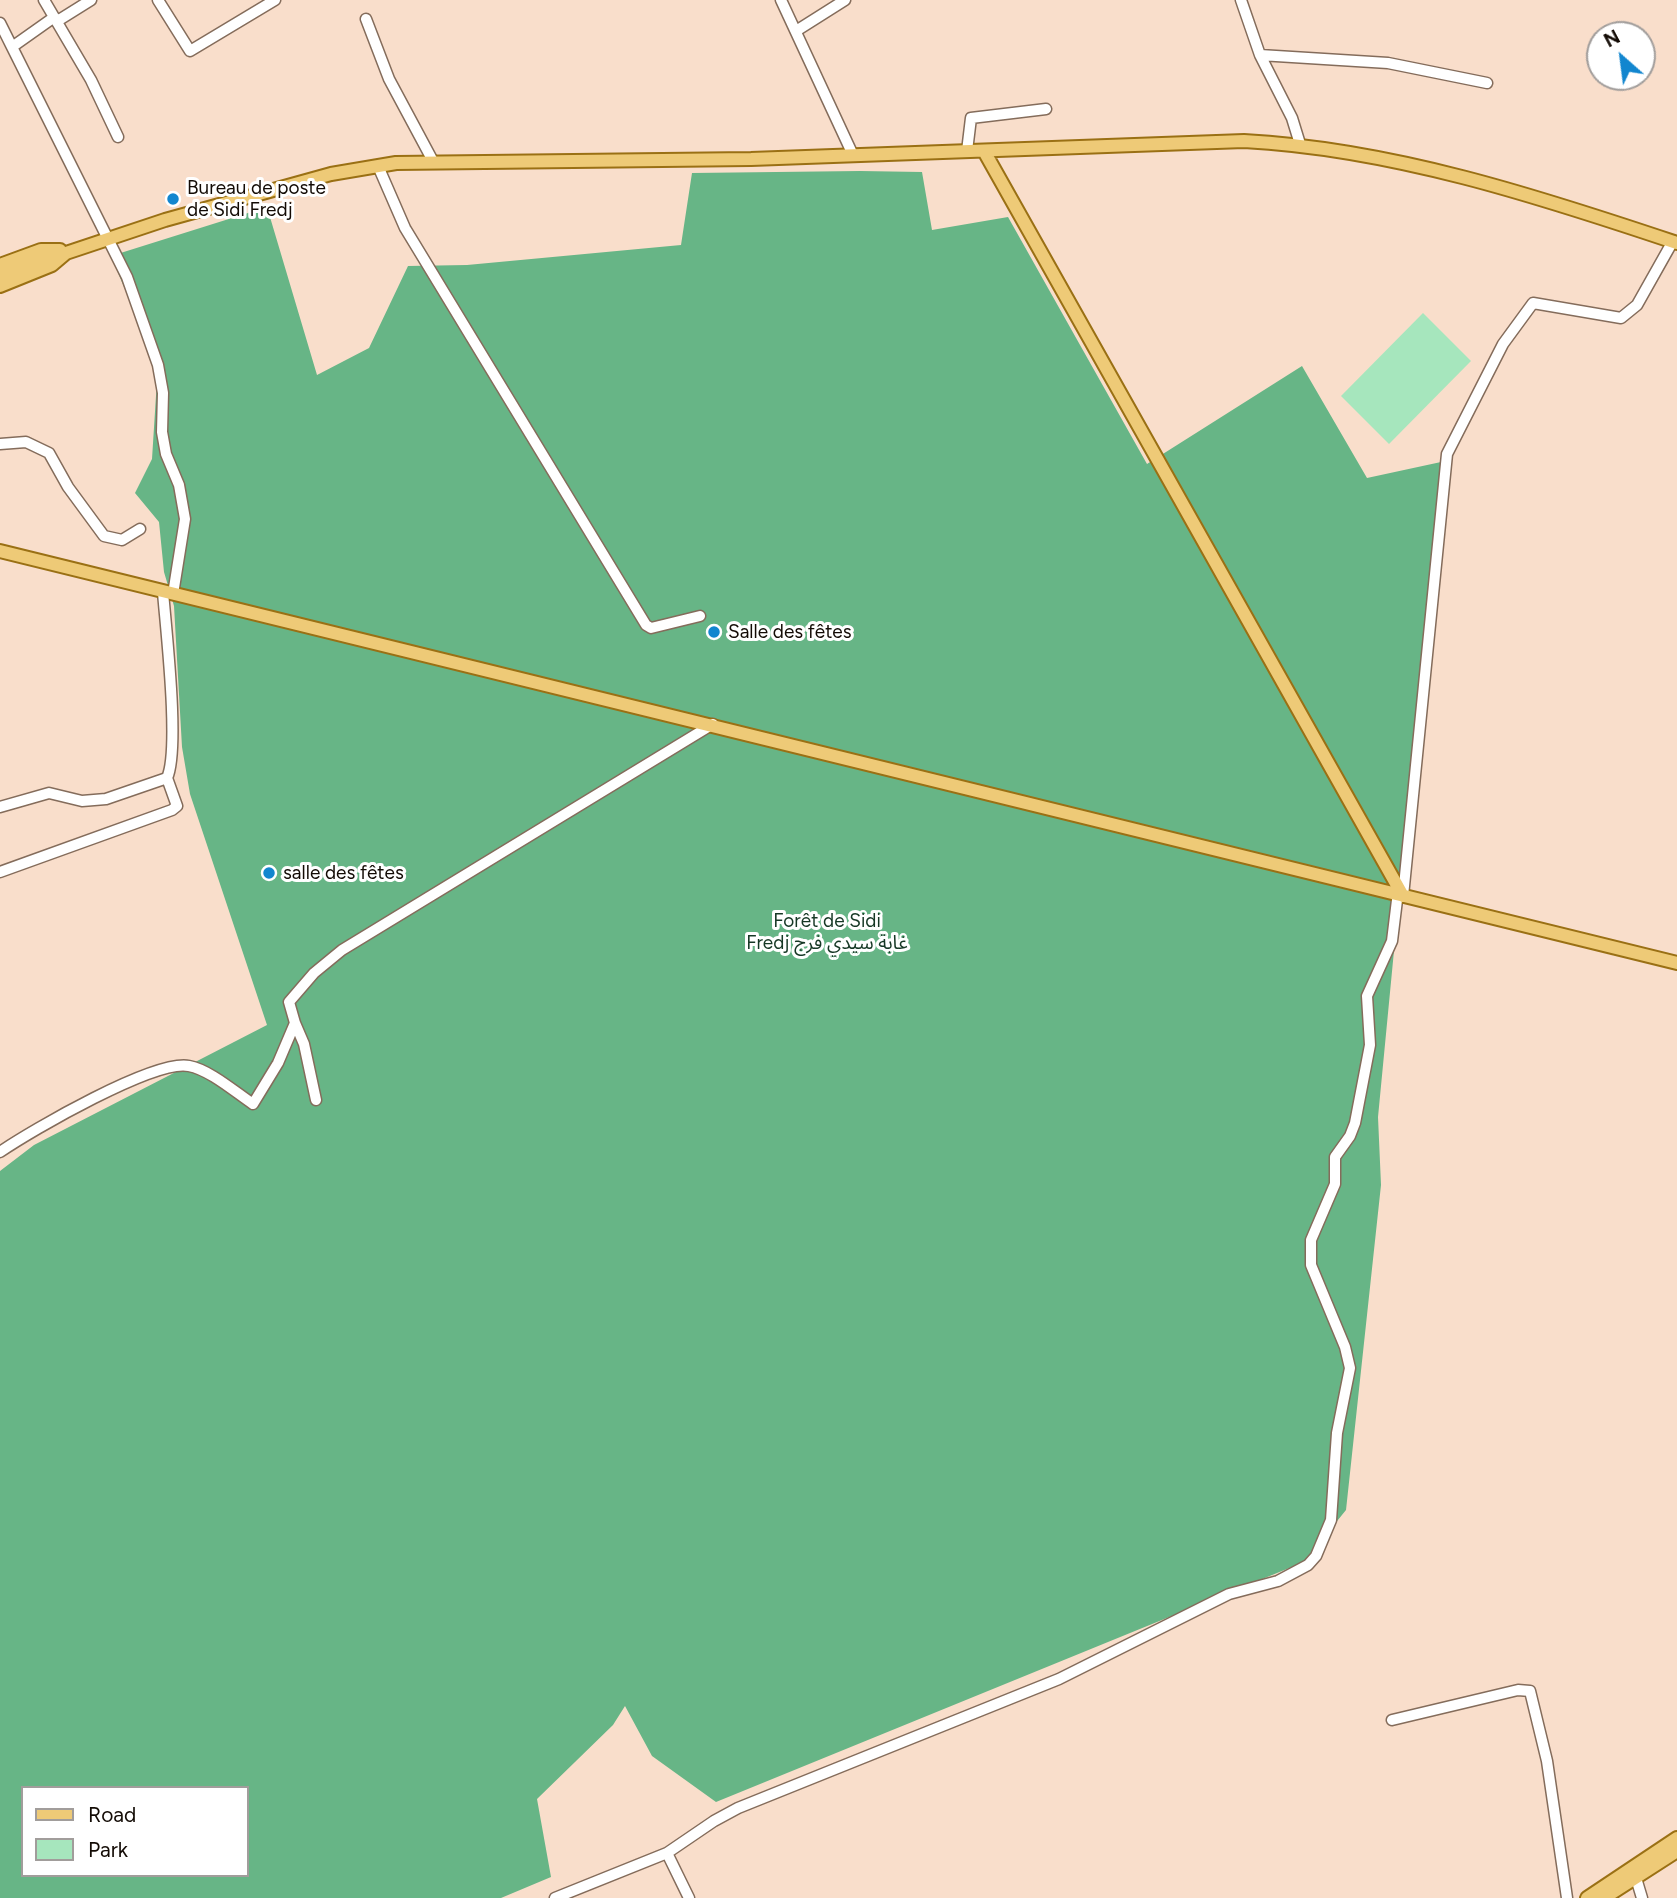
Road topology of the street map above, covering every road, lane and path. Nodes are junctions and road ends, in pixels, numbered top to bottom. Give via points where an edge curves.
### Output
1 (44, 0) edge
2 (91, 0) edge
3 (158, 0) edge
4 (275, 0) edge
5 (781, 0) edge
6 (845, 0) edge
7 (1241, 0) edge
8 (53, 18) junction
9 (366, 19) dead end
10 (0, 23) edge
11 (796, 30) junction
12 (12, 47) junction
13 (1260, 55) junction
14 (1487, 83) dead end
15 (1046, 108) dead end
16 (118, 137) dead end
17 (1300, 144) junction
18 (984, 150) junction
19 (967, 151) junction
20 (853, 155) junction
21 (434, 163) junction
22 (378, 166) junction
23 (108, 238) junction
24 (1675, 242) edge
25 (67, 251) junction
26 (0, 265) edge
27 (0, 275) edge
28 (0, 286) edge
29 (0, 444) edge
30 (140, 529) dead end
31 (0, 551) edge
32 (168, 593) junction
33 (700, 616) dead end
34 (713, 724) junction
35 (167, 778) junction
36 (0, 807) edge
37 (2, 868) edge
38 (1400, 898) junction
39 (1677, 963) edge
40 (295, 1023) junction
41 (316, 1100) dead end
42 (0, 1152) edge
43 (1392, 1720) dead end
44 (1677, 1838) edge
45 (1677, 1851) edge
46 (667, 1853) junction
47 (1636, 1878) junction
48 (555, 1898) edge
49 (689, 1898) edge
50 (1567, 1898) edge
51 (1587, 1898) edge
52 (1604, 1898) edge
53 (1642, 1898) edge

1 - 8 street
2 - 8 street via 59,20
3 - 4 street via 190,51
5 - 11 street
6 - 11 street
7 - 13 street
8 - 12 street
8 - 16 street via 91,80
9 - 21 street via 389,79
10 - 12 street
11 - 20 street
12 - 23 street
13 - 14 street via 1388,63
13 - 17 street
15 - 19 street via 971,118
17 - 18 main road via 1244,141
17 - 24 main road via 1562,203
18 - 19 main road
18 - 38 main road
19 - 20 main road
20 - 21 main road
21 - 22 main road
22 - 23 main road via 331,174
22 - 33 street via 405,228 646,625 651,628
23 - 25 main road
23 - 32 street via 144,319 163,393 166,454 179,485 185,519
24 - 38 street via 1637,305 1621,318 1533,303 1503,344 1447,454
25 - 26 main road via 41,250
25 - 27 main road
25 - 28 main road via 52,265
29 - 30 street via 26,442 49,453 104,536 122,540
31 - 32 main road
32 - 34 main road
32 - 35 street via 172,768
34 - 38 main road
34 - 40 street via 342,950 289,1002
35 - 36 street via 106,799 82,801 49,793
35 - 37 street via 177,806 172,810
38 - 39 main road
38 - 46 street via 1392,941 1367,996 1370,1051 1355,1123 1335,1157 1335,1184 1311,1240 1311,1265 1350,1368 1337,1433 1331,1520 1316,1556 1295,1574 1229,1594 1059,1679 738,1808
40 - 41 street
40 - 42 street via 253,1104 191,1066 171,1065 116,1086
43 - 50 street via 1530,1691 1547,1761
44 - 51 main road
45 - 47 main road
46 - 48 street
46 - 49 street
47 - 52 main road
47 - 53 street

